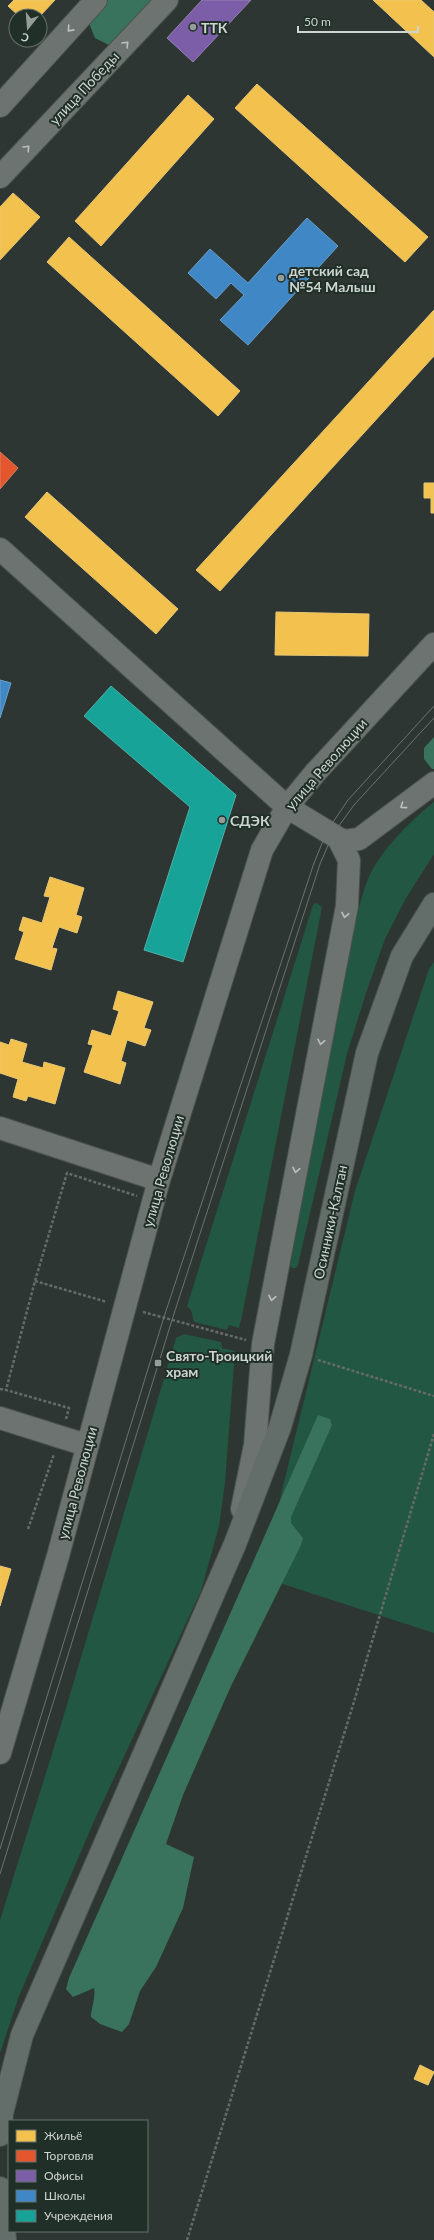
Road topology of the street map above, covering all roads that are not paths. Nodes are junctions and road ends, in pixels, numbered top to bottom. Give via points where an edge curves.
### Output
1 (96, 0) edge
2 (167, 0) edge
3 (0, 106) edge
4 (0, 177) edge
5 (0, 549) edge
6 (434, 644) edge
7 (434, 783) edge
8 (288, 806) junction
9 (338, 838) junction
10 (434, 904) edge
11 (0, 1128) edge
12 (153, 1178) junction
13 (0, 1418) edge
14 (86, 1445) junction
15 (235, 1544) junction
16 (0, 1753) edge
17 (0, 2135) edge
18 (0, 2188) edge
19 (5, 2240) edge

1 -> 3 street
4 -> 2 street, улица Победы
5 - 8 street
6 - 8 street, улица Революции via 315,773
7 -> 9 street via 359,839 345,841
8 - 9 street
8 - 12 street, улица Революции via 262,850
9 -> 15 street via 349,860 347,906 263,1344 255,1445
10 - 15 main road, Осинники-Калтан via 402,956 367,1053 301,1355 280,1427
11 - 12 street
12 - 14 street, улица Революции via 126,1307
13 - 14 street
14 - 16 street, улица Революции via 58,1556
15 - 17 main road, Осинники-Калтан via 22,2035 2,2113
18 - 19 main road

